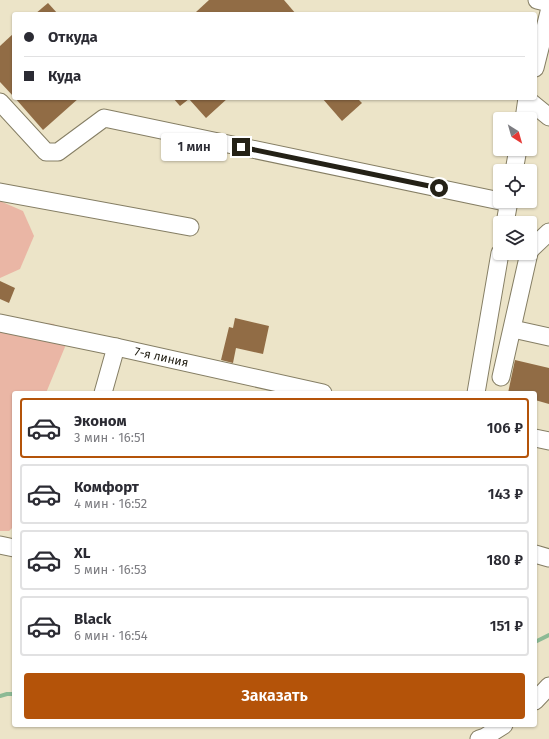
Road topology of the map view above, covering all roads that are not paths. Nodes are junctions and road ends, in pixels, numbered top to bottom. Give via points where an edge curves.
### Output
1 (537, 0) edge
2 (549, 4) edge
3 (549, 12) edge
4 (537, 60) edge
5 (527, 100) edge
6 (528, 100) edge
7 (0, 102) edge
8 (525, 112) edge
9 (549, 117) edge
10 (0, 192) edge
11 (493, 199) edge
12 (190, 227) dead end
13 (549, 232) edge
14 (537, 245) edge
15 (499, 260) edge
16 (528, 260) edge
17 (0, 323) edge
18 (513, 330) junction
19 (549, 337) edge
20 (116, 347) junction
21 (501, 377) dead end
22 (104, 391) edge
23 (314, 391) edge
24 (476, 391) edge
25 (537, 438) edge
26 (549, 441) edge
27 (0, 545) edge
28 (12, 548) edge
29 (537, 555) edge
30 (549, 558) edge
31 (549, 686) edge
32 (537, 699) edge
33 (501, 727) edge
34 (479, 739) edge

1 - 2 street
3 - 4 street
5 - 8 street
6 - 9 street
7 - 11 street via 46,152 58,152 104,118
10 - 12 street
13 - 14 street
15 - 24 street
16 - 18 street
17 - 20 street, 7-я линия
18 - 19 street
18 - 21 street
20 - 22 street
20 - 23 street, 7-я линия
25 - 26 street
27 - 28 street
29 - 30 street
31 - 32 street
33 - 34 street

